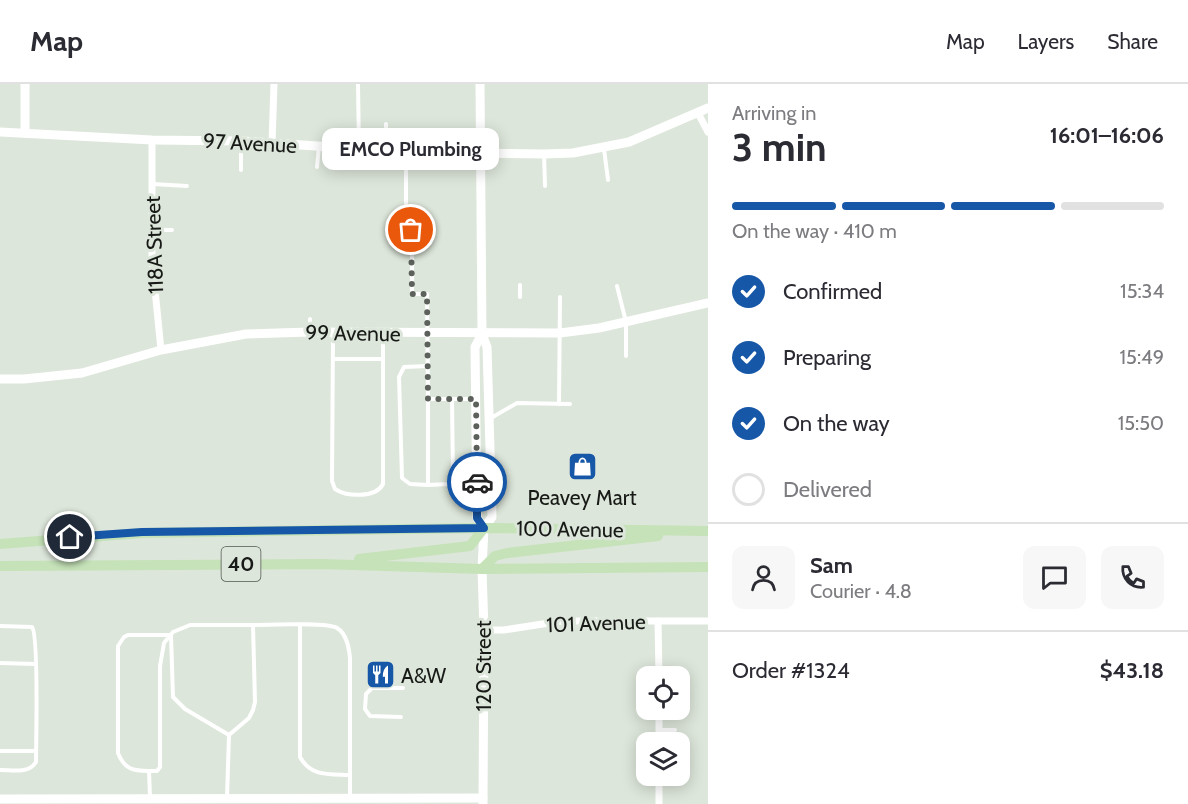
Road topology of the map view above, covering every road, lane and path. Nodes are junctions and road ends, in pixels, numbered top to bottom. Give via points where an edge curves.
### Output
1 (25, 84) edge
2 (274, 84) edge
3 (358, 84) edge
4 (480, 84) edge
5 (708, 108) edge
6 (698, 113) junction
7 (386, 124) dead end
8 (0, 132) edge
9 (708, 132) edge
10 (25, 133) junction
11 (152, 140) junction
12 (241, 141) junction
13 (272, 143) junction
14 (319, 147) junction
15 (604, 148) junction
16 (358, 149) junction
17 (386, 151) junction
18 (406, 152) junction
19 (479, 154) junction
20 (544, 154) junction
21 (316, 167) dead end
22 (241, 170) dead end
23 (608, 180) dead end
24 (152, 184) junction
25 (187, 186) dead end
26 (545, 186) dead end
27 (152, 230) junction
28 (172, 230) dead end
29 (520, 285) dead end
30 (617, 286) dead end
31 (520, 297) dead end
32 (560, 297) dead end
33 (708, 303) edge
34 (310, 319) dead end
35 (626, 322) junction
36 (310, 332) junction
37 (333, 332) junction
38 (383, 333) junction
39 (560, 333) junction
40 (427, 334) junction
41 (482, 334) junction
42 (161, 350) junction
43 (626, 356) dead end
44 (333, 359) junction
45 (383, 360) junction
46 (428, 366) junction
47 (0, 379) edge
48 (428, 399) junction
49 (452, 399) junction
50 (476, 399) junction
51 (559, 404) junction
52 (570, 404) dead end
53 (490, 418) junction
54 (428, 485) junction
55 (484, 528) junction
56 (707, 531) edge
57 (0, 544) edge
58 (321, 564) junction
59 (0, 566) edge
60 (708, 567) edge
61 (482, 569) junction
62 (658, 621) junction
63 (708, 621) edge
64 (253, 625) junction
65 (300, 625) junction
66 (0, 626) edge
67 (484, 630) junction
68 (171, 635) junction
69 (0, 663) edge
70 (36, 664) junction
71 (658, 666) edge
72 (403, 688) dead end
73 (401, 717) dead end
74 (659, 720) edge
75 (659, 730) joint
76 (675, 730) dead end
77 (229, 735) junction
78 (0, 751) edge
79 (36, 752) junction
80 (0, 770) edge
81 (150, 771) junction
82 (350, 775) junction
83 (659, 786) edge
84 (350, 798) junction
85 (0, 799) edge
86 (150, 799) junction
87 (227, 799) junction
88 (63, 801) edge
89 (483, 801) edge
90 (659, 804) edge

1 - 10 street
2 - 13 street
3 - 16 lane
4 - 19 street, 120 Street
5 - 6 street, 97 Avenue
6 - 9 street
6 - 15 street, 97 Avenue via 629,142
7 - 17 lane
8 - 10 street, 97 Avenue
10 - 11 street, 97 Avenue
11 - 12 street, 97 Avenue
11 - 24 street, 118A Street
12 - 13 street, 97 Avenue
12 - 22 lane
13 - 14 street, 97 Avenue
14 - 16 street, 97 Avenue
14 - 21 lane
15 - 20 street, 97 Avenue
15 - 23 lane
16 - 17 street, 97 Avenue
17 - 18 street, 97 Avenue
18 - 19 street, 97 Avenue
18 - 40 lane via 412,294 427,294
19 - 20 street, 97 Avenue
19 - 41 street, 120 Street
20 - 26 lane
24 - 25 lane
24 - 27 street, 118A Street
27 - 28 lane
27 - 42 street, 118A Street
29 - 31 lane
30 - 35 lane
32 - 39 lane
33 - 35 street, 99 Avenue
34 - 36 lane
35 - 39 street, 99 Avenue
35 - 43 lane
36 - 37 street, 99 Avenue
36 - 42 street, 99 Avenue via 246,334
37 - 38 street, 99 Avenue
37 - 44 lane
38 - 40 street, 99 Avenue
38 - 45 lane
39 - 41 street, 99 Avenue
39 - 51 lane
40 - 41 street, 99 Avenue
40 - 46 lane
41 - 50 street, 120 Street via 475,347
41 - 53 street, 120 Street via 488,347
42 - 47 street, 99 Avenue via 82,373
44 - 45 lane
44 - 45 lane via 332,481 335,489 344,494 374,493 382,488
46 - 48 lane
46 - 54 lane via 404,368 399,377 402,478 410,484
48 - 49 lane
48 - 54 lane
49 - 50 lane
49 - 54 lane via 452,482
50 - 55 street, 120 Street via 477,518
51 - 52 lane
51 - 53 lane via 517,403
53 - 55 street, 120 Street via 492,517
55 - 56 main road, 100 Avenue / 40
55 - 57 main road, 100 Avenue / 40 via 142,532
55 - 58 main road via 470,546
55 - 61 street, 120 Street
56 - 61 main road via 507,553 495,556
58 - 59 main road, 100 Avenue / 40
58 - 61 main road, 100 Avenue / 40
60 - 61 main road, 100 Avenue / 40
61 - 67 street, 120 Street
62 - 63 street, 101 Avenue
62 - 67 street, 101 Avenue via 562,621
62 - 71 street
64 - 65 lane
64 - 68 lane via 190,625
64 - 77 lane via 255,702 249,718
65 - 82 lane via 336,627 349,647
65 - 82 lane via 300,757 308,768 320,774
66 - 70 lane via 33,627
67 - 89 street, 120 Street
68 - 77 lane via 173,697 185,709
68 - 81 lane via 161,652 160,767
68 - 81 lane via 128,635 118,646 118,753 130,770
69 - 70 lane
70 - 79 lane
72 - 73 lane via 372,688 366,694 365,709 370,716
74 - 75 street
75 - 76 lane
77 - 87 lane
78 - 79 lane
79 - 80 lane via 31,768
81 - 86 lane
82 - 84 lane
83 - 90 street
84 - 87 street
84 - 89 street
85 - 88 street
86 - 87 street
86 - 88 street

